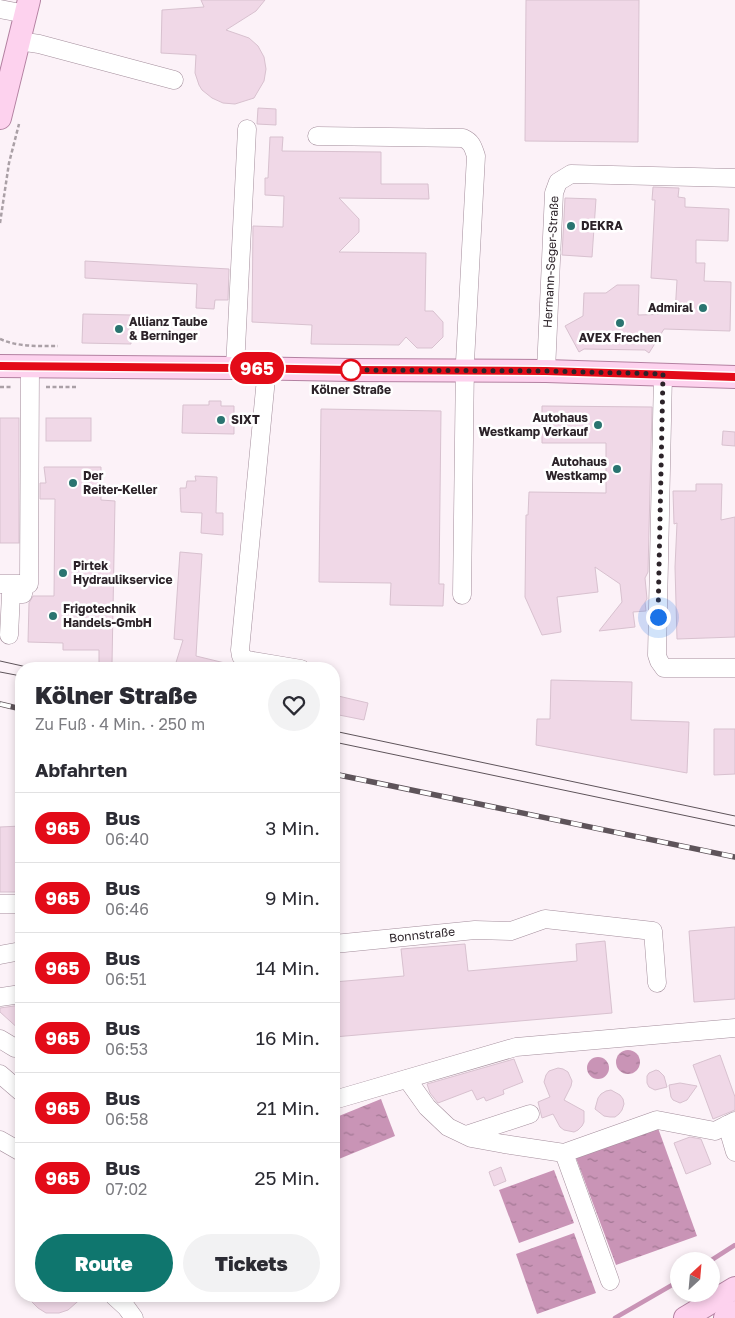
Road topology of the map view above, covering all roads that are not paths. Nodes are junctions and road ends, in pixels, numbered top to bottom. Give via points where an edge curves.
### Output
1 (28, 7) edge
2 (0, 9) edge
3 (19, 42) junction
4 (174, 80) dead end
5 (10, 117) edge
6 (247, 130) dead end
7 (317, 136) dead end
8 (735, 178) edge
9 (0, 366) edge
10 (30, 366) junction
11 (235, 368) junction
12 (267, 368) junction
13 (465, 371) junction
14 (546, 371) junction
15 (663, 374) junction
16 (735, 376) edge
17 (0, 584) edge
18 (24, 584) junction
19 (462, 595) dead end
20 (10, 635) dead end
21 (259, 662) edge
22 (735, 668) edge
23 (0, 904) edge
24 (15, 904) edge
25 (340, 943) edge
26 (15, 952) edge
27 (0, 955) edge
28 (657, 983) dead end
29 (15, 995) edge
30 (0, 997) edge
31 (735, 1028) edge
32 (0, 1039) edge
33 (15, 1048) edge
34 (0, 1074) edge
35 (407, 1079) junction
36 (15, 1087) edge
37 (340, 1098) edge
38 (530, 1114) dead end
39 (731, 1123) edge
40 (465, 1135) junction
41 (0, 1140) edge
42 (15, 1149) edge
43 (735, 1152) edge
44 (564, 1153) junction
45 (610, 1281) dead end
46 (735, 1288) edge
47 (121, 1302) edge
48 (735, 1312) edge
49 (134, 1318) edge
50 (685, 1318) edge
51 (725, 1318) edge

1 - 2 street
1 - 3 main road
3 - 4 street via 39,44
3 - 5 main road
6 - 11 street
7 - 13 street via 463,138 472,145 476,156
8 - 14 street, Hermann-Seger-Straße via 570,174 558,182 554,193
9 - 10 main road
10 - 11 main road
10 - 18 street via 29,584
11 - 12 main road
12 - 13 main road
12 - 21 street via 240,650 241,656 247,660
13 - 14 main road
13 - 19 street
14 - 15 main road
15 - 16 main road
15 - 22 street via 658,661 664,668
17 - 18 street
18 - 20 street via 23,594 10,594
23 - 24 street
25 - 28 street, Bonnstraße via 475,930 511,931 545,919 653,931
26 - 27 street
29 - 30 street
31 - 35 street via 516,1047
32 - 33 street
34 - 36 street
35 - 37 street
35 - 40 street via 427,1107 448,1127
38 - 40 street
39 - 43 street
39 - 44 street via 715,1131 657,1120
40 - 44 street
41 - 42 street
44 - 45 street
46 - 50 main road
47 - 49 street
48 - 51 main road

